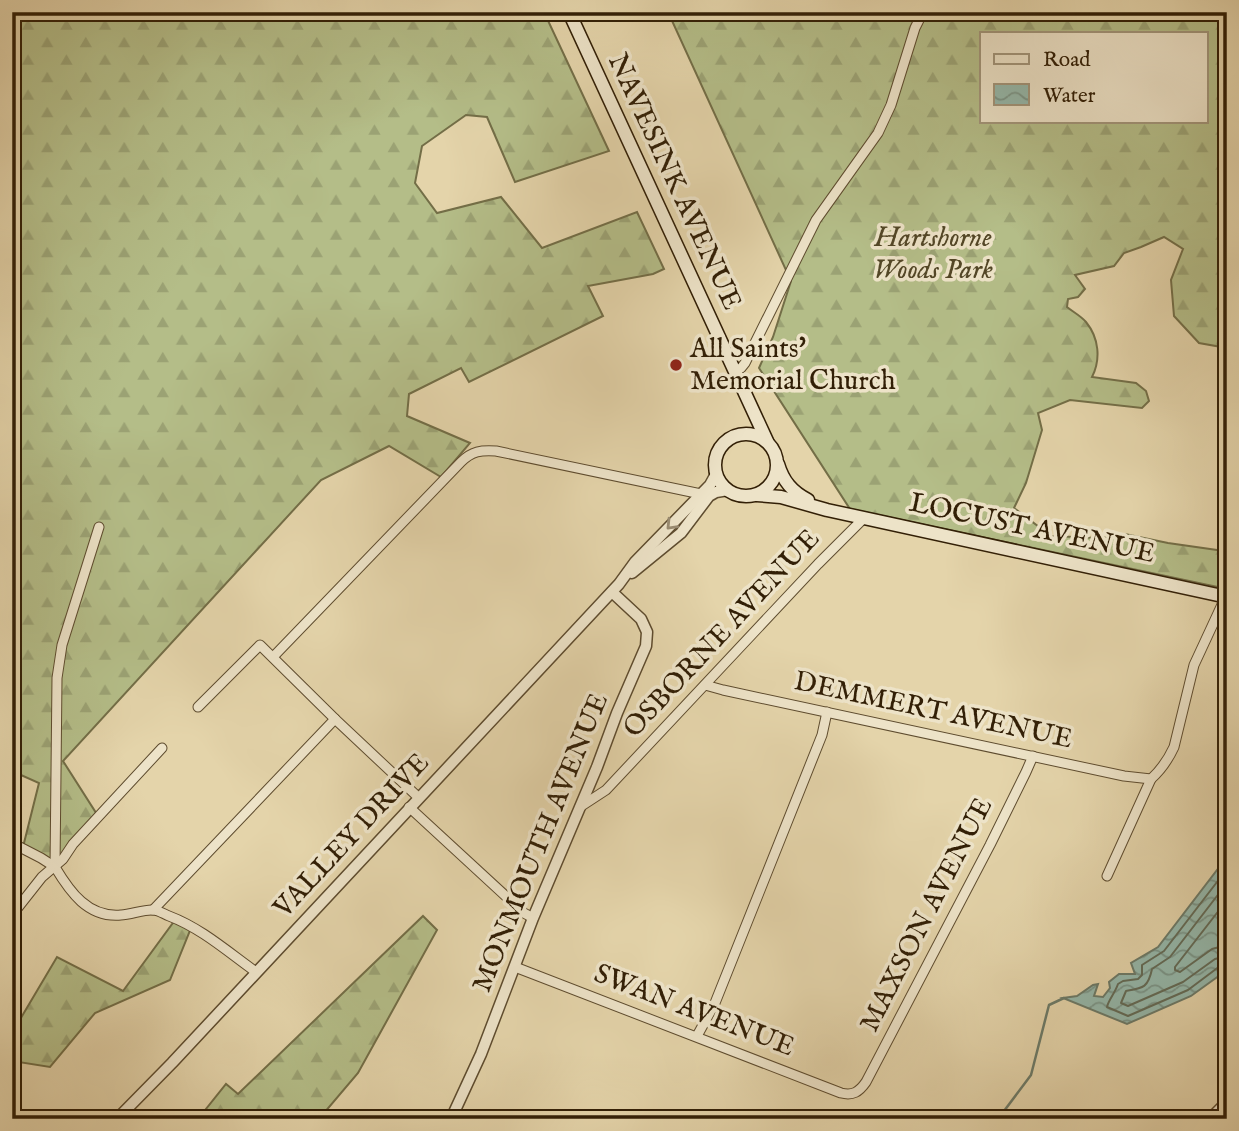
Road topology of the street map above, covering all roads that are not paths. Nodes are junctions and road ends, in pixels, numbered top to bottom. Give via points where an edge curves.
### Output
1 (569, 12) edge
2 (923, 12) edge
3 (735, 372) junction
4 (742, 434) junction
5 (767, 441) junction
6 (778, 464) junction
7 (716, 474) junction
8 (728, 490) junction
9 (701, 494) junction
10 (757, 495) junction
11 (827, 510) junction
12 (864, 518) junction
13 (99, 527) dead end
14 (615, 588) junction
15 (1226, 596) edge
16 (273, 657) junction
17 (705, 685) junction
18 (198, 707) dead end
19 (827, 712) junction
20 (335, 719) junction
21 (162, 748) dead end
22 (1033, 756) junction
23 (1151, 779) junction
24 (418, 797) junction
25 (409, 807) junction
26 (580, 807) junction
27 (12, 844) edge
28 (55, 867) junction
29 (1107, 876) dead end
30 (153, 910) junction
31 (12, 915) edge
32 (533, 918) junction
33 (515, 967) junction
34 (256, 972) junction
35 (697, 1037) junction
36 (857, 1093) joint
37 (1227, 1102) edge
38 (117, 1119) edge
39 (451, 1119) edge
40 (1210, 1119) edge

1 - 3 main road, NAVESINK AVENUE
2 - 3 street via 878,133 817,220 745,363
3 - 4 main road, NAVESINK AVENUE via 749,419
3 - 5 main road, NAVESINK AVENUE
4 - 5 main road
4 - 7 main road via 720,448
5 - 6 main road
6 - 10 main road via 774,481
6 - 11 main road, LOCUST AVENUE via 790,488
7 - 8 main road
7 - 9 street, VALLEY DRIVE
8 - 10 main road via 741,496
8 - 14 street, VALLEY DRIVE via 709,496 681,533
9 -> 14 street, VALLEY DRIVE
9 - 16 street via 496,451 472,453
10 - 11 main road, LOCUST AVENUE
11 - 12 main road, LOCUST AVENUE
12 - 15 main road, LOCUST AVENUE
12 - 17 street, OSBORNE AVENUE
13 - 28 street via 62,645 57,678
14 - 24 street, VALLEY DRIVE
14 - 26 street, MONMOUTH AVENUE via 646,628 647,641
15 - 23 street via 1194,665 1169,758
16 - 18 street via 261,645
16 - 20 street
17 - 19 street, DEMMERT AVENUE
17 - 26 street, OSBORNE AVENUE via 606,790
19 - 22 street, DEMMERT AVENUE
19 - 35 street via 822,735 715,1003
20 - 24 street
20 - 30 street
21 - 28 street
22 - 23 street, DEMMERT AVENUE
22 - 36 street, MAXSON AVENUE via 978,869
23 - 29 street
24 - 25 street, VALLEY DRIVE
25 - 32 street
25 - 34 street, VALLEY DRIVE
26 - 32 street, MONMOUTH AVENUE
27 - 28 street
28 - 30 street via 76,897 96,912 120,915
28 - 31 street
30 - 34 street via 194,928
32 - 33 street, MONMOUTH AVENUE
33 - 35 street, SWAN AVENUE
33 - 39 street, MONMOUTH AVENUE
34 - 38 street, VALLEY DRIVE
35 - 36 street, SWAN AVENUE via 841,1093
37 - 40 street

